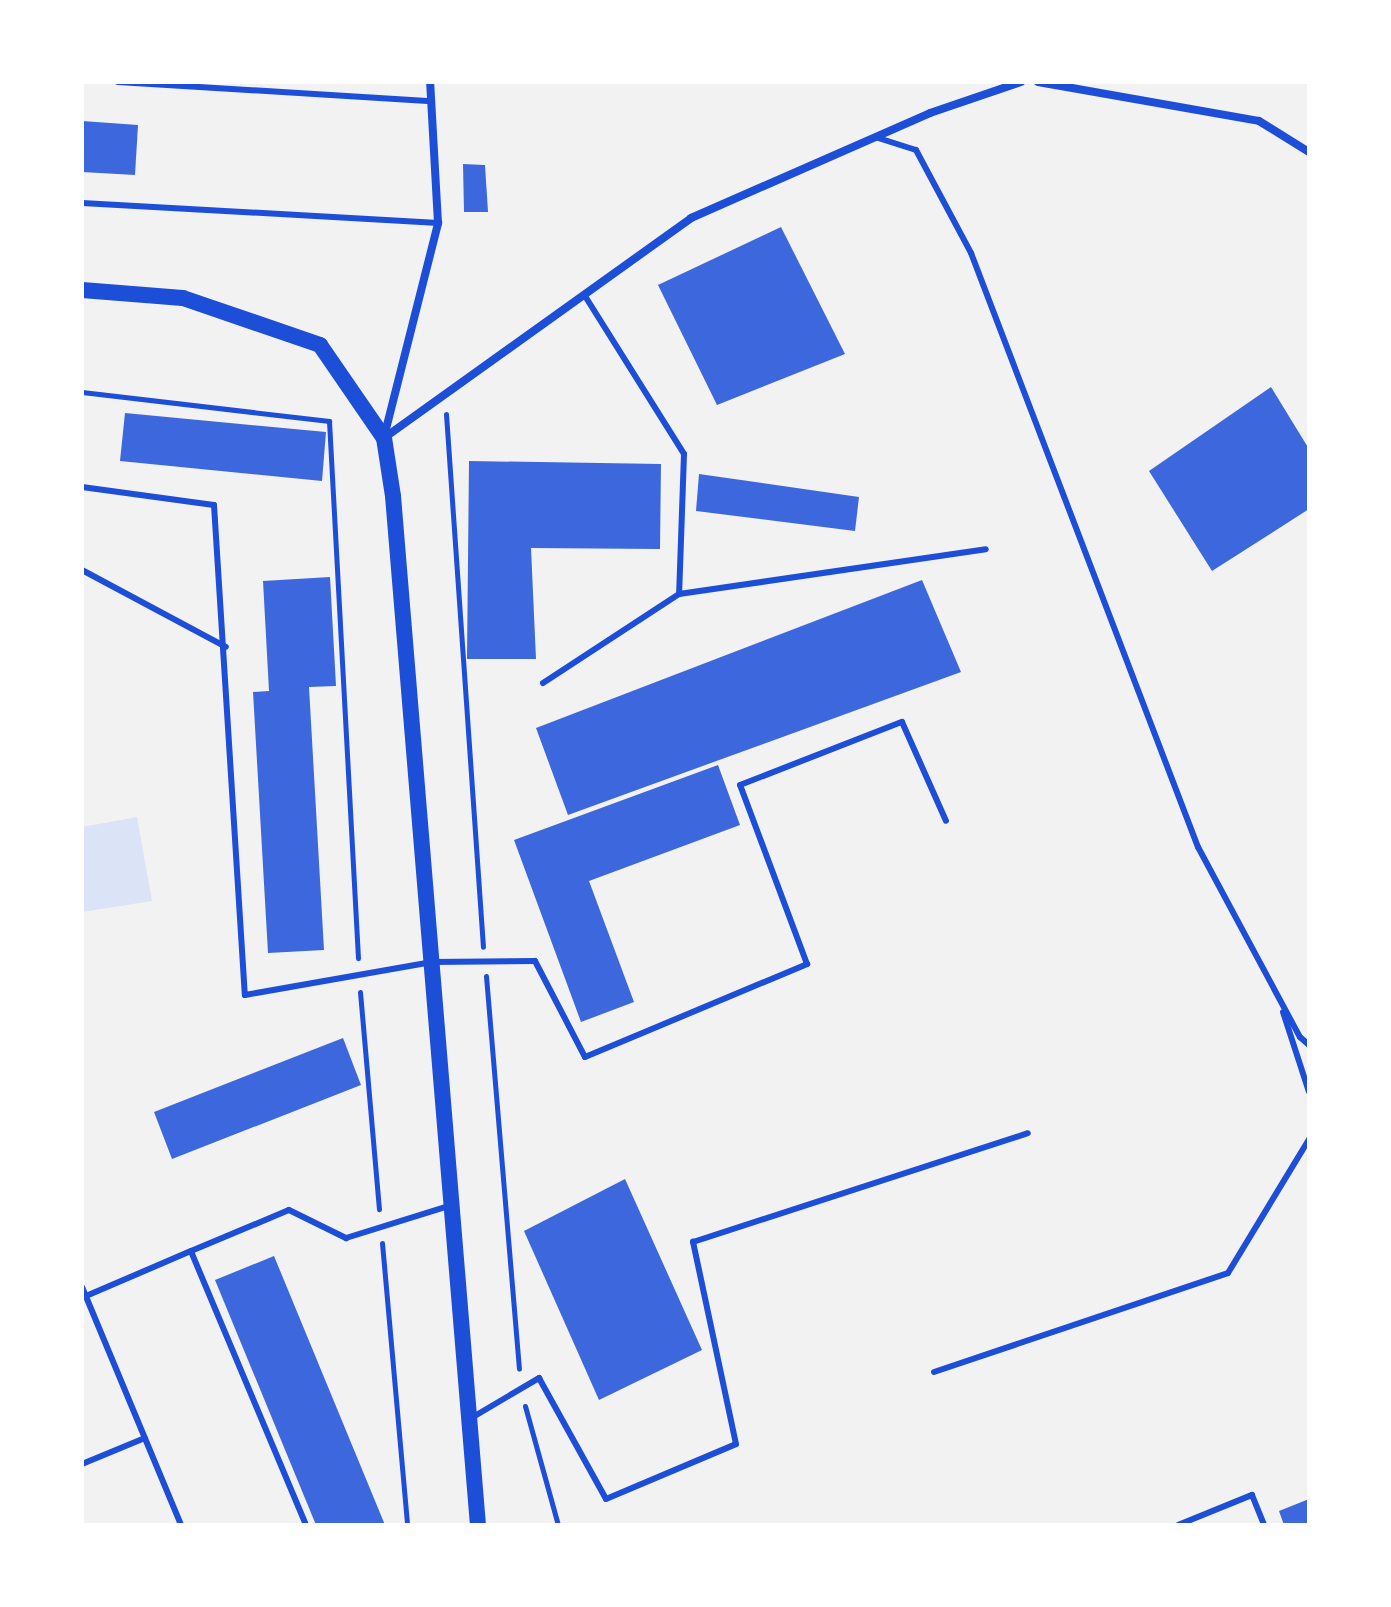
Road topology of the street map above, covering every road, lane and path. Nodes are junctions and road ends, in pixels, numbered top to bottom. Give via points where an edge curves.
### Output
1 (118, 82) edge
2 (430, 82) edge
3 (1021, 82) edge
4 (1038, 82) edge
5 (431, 101) junction
6 (875, 137) junction
7 (1308, 153) edge
8 (82, 203) edge
9 (438, 223) junction
10 (82, 290) edge
11 (585, 296) junction
12 (82, 392) edge
13 (444, 395) junction
14 (384, 438) junction
15 (82, 487) edge
16 (986, 549) dead end
17 (82, 570) edge
18 (679, 594) junction
19 (226, 647) junction
20 (543, 683) dead end
21 (946, 821) dead end
22 (432, 962) junction
23 (484, 963) junction
24 (359, 974) junction
25 (1279, 998) junction
26 (1309, 1045) edge
27 (1309, 1092) edge
28 (1028, 1133) dead end
29 (1309, 1139) edge
30 (452, 1205) junction
31 (381, 1227) junction
32 (191, 1251) junction
33 (82, 1287) edge
34 (86, 1296) junction
35 (934, 1372) dead end
36 (521, 1389) junction
37 (469, 1419) junction
38 (145, 1438) junction
39 (82, 1464) edge
40 (181, 1525) edge
41 (306, 1525) edge
42 (407, 1525) edge
43 (478, 1525) edge
44 (558, 1525) edge
45 (1178, 1525) edge
46 (1264, 1525) edge

1 - 5 lane
2 - 5 street
3 - 6 street
4 - 7 street via 1259,121
5 - 9 street
6 - 11 street via 691,218
6 - 25 lane via 916,150 971,253 1198,847
8 - 9 lane
9 - 14 street
10 - 14 main road via 183,298 320,345
11 - 13 street
11 - 18 lane via 684,454
12 - 24 path via 329,421
13 - 14 street
13 - 23 path
14 - 22 main road
15 - 19 lane via 214,505
16 - 18 lane
17 - 19 lane
18 - 20 lane
19 - 24 lane via 245,995
21 - 23 lane via 902,722 740,785 807,964 585,1057 535,961
22 - 23 lane
22 - 24 lane
22 - 30 main road
23 - 36 path
24 - 31 path
25 - 26 lane
25 - 27 lane
28 - 36 lane via 693,1242 736,1444 606,1499 539,1378
29 - 35 lane via 1228,1273
30 - 31 lane
30 - 37 main road
31 - 32 lane via 346,1238 289,1210
31 - 42 path
32 - 34 lane
32 - 41 lane
33 - 34 lane
34 - 38 lane
36 - 37 lane
36 - 44 path
37 - 43 main road
38 - 39 lane
38 - 40 lane
45 - 46 lane via 1252,1495

